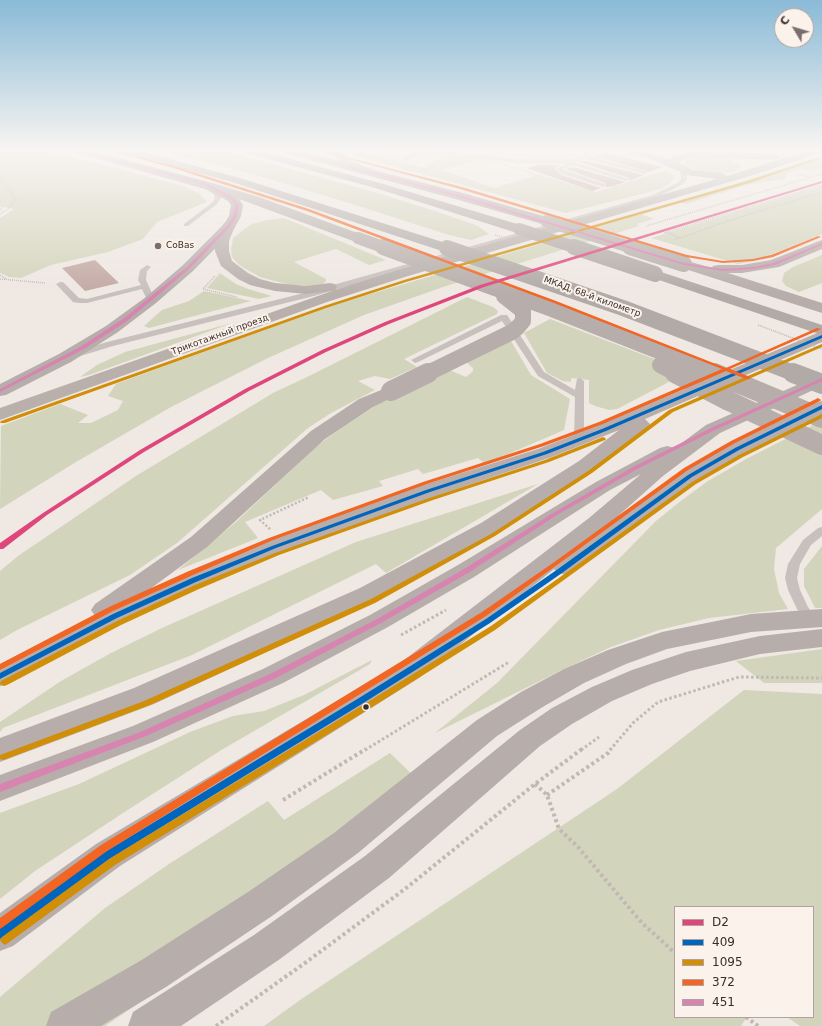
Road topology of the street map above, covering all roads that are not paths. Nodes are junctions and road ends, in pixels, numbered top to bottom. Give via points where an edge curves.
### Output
1 (217, 199) edge
2 (233, 199) edge
3 (250, 199) edge
4 (295, 199) edge
5 (422, 199) edge
6 (467, 199) edge
7 (645, 199) edge
8 (656, 199) edge
9 (186, 225) dead end
10 (229, 226) junction
11 (822, 244) edge
12 (684, 264) junction
13 (147, 267) dead end
14 (403, 273) junction
15 (60, 284) road end
16 (487, 286) junction
17 (333, 287) junction
18 (148, 293) junction
19 (816, 306) edge
20 (552, 309) junction
21 (822, 330) edge
22 (822, 336) edge
23 (65, 358) junction
24 (415, 360) dead end
25 (822, 379) edge
26 (580, 381) dead end
27 (822, 384) edge
28 (0, 391) edge
29 (580, 396) junction
30 (667, 404) junction
31 (822, 407) edge
32 (0, 414) edge
33 (822, 418) edge
34 (713, 428) junction
35 (579, 440) junction
36 (822, 445) edge
37 (822, 530) edge
38 (818, 625) edge
39 (409, 671) junction
40 (0, 676) edge
41 (0, 750) edge
42 (0, 788) edge
43 (0, 934) edge
44 (65, 1026) edge
45 (147, 1026) edge

1 - 9 lane
2 - 10 main road via 236,205 236,216
3 - 16 main road, bridge
4 - 27 highway, МКАД, 68-й километр, bridge via 623,308
5 - 21 highway, bridge via 518,228
6 - 12 main road, bridge
7 - 17 lane
8 - 14 main road, Трикотажный проезд
10 - 17 main road via 222,241 222,251 226,263 243,276 275,287 306,290
10 - 18 main road via 188,268
11 - 12 main road via 774,264 754,268 723,270
12 - 19 main road
13 - 18 lane via 142,280
14 - 17 main road
14 - 32 main road, Трикотажный проезд via 274,316
15 - 18 lane via 79,301
16 - 20 main road, bridge
16 - 40 main road, bridge via 523,311 522,321 512,332 366,403 318,434 199,542 150,579
17 - 23 lane via 110,344
18 - 23 main road via 101,337
20 - 33 main road, bridge
20 - 36 main road, bridge via 729,401
22 - 30 main road
23 - 28 main road
24 - 29 lane via 504,317 541,374
25 - 34 main road
26 - 29 lane
29 - 35 lane
30 - 35 main road
30 - 41 main road via 586,465 489,528 369,594 144,696
31 - 39 main road via 737,449 690,476 554,575
34 - 39 main road via 656,472 598,523
34 - 42 main road via 603,486 379,621 273,676 143,734
35 - 40 main road via 274,547 115,616
37 - 38 lane via 807,543 794,564 791,578 803,609
38 - 44 main road via 751,623 707,630 662,641 574,676 487,728 346,842 260,904 153,974
38 - 45 main road via 760,645 686,662 642,677 562,716 530,738 377,867 267,947
39 - 43 main road via 108,855

